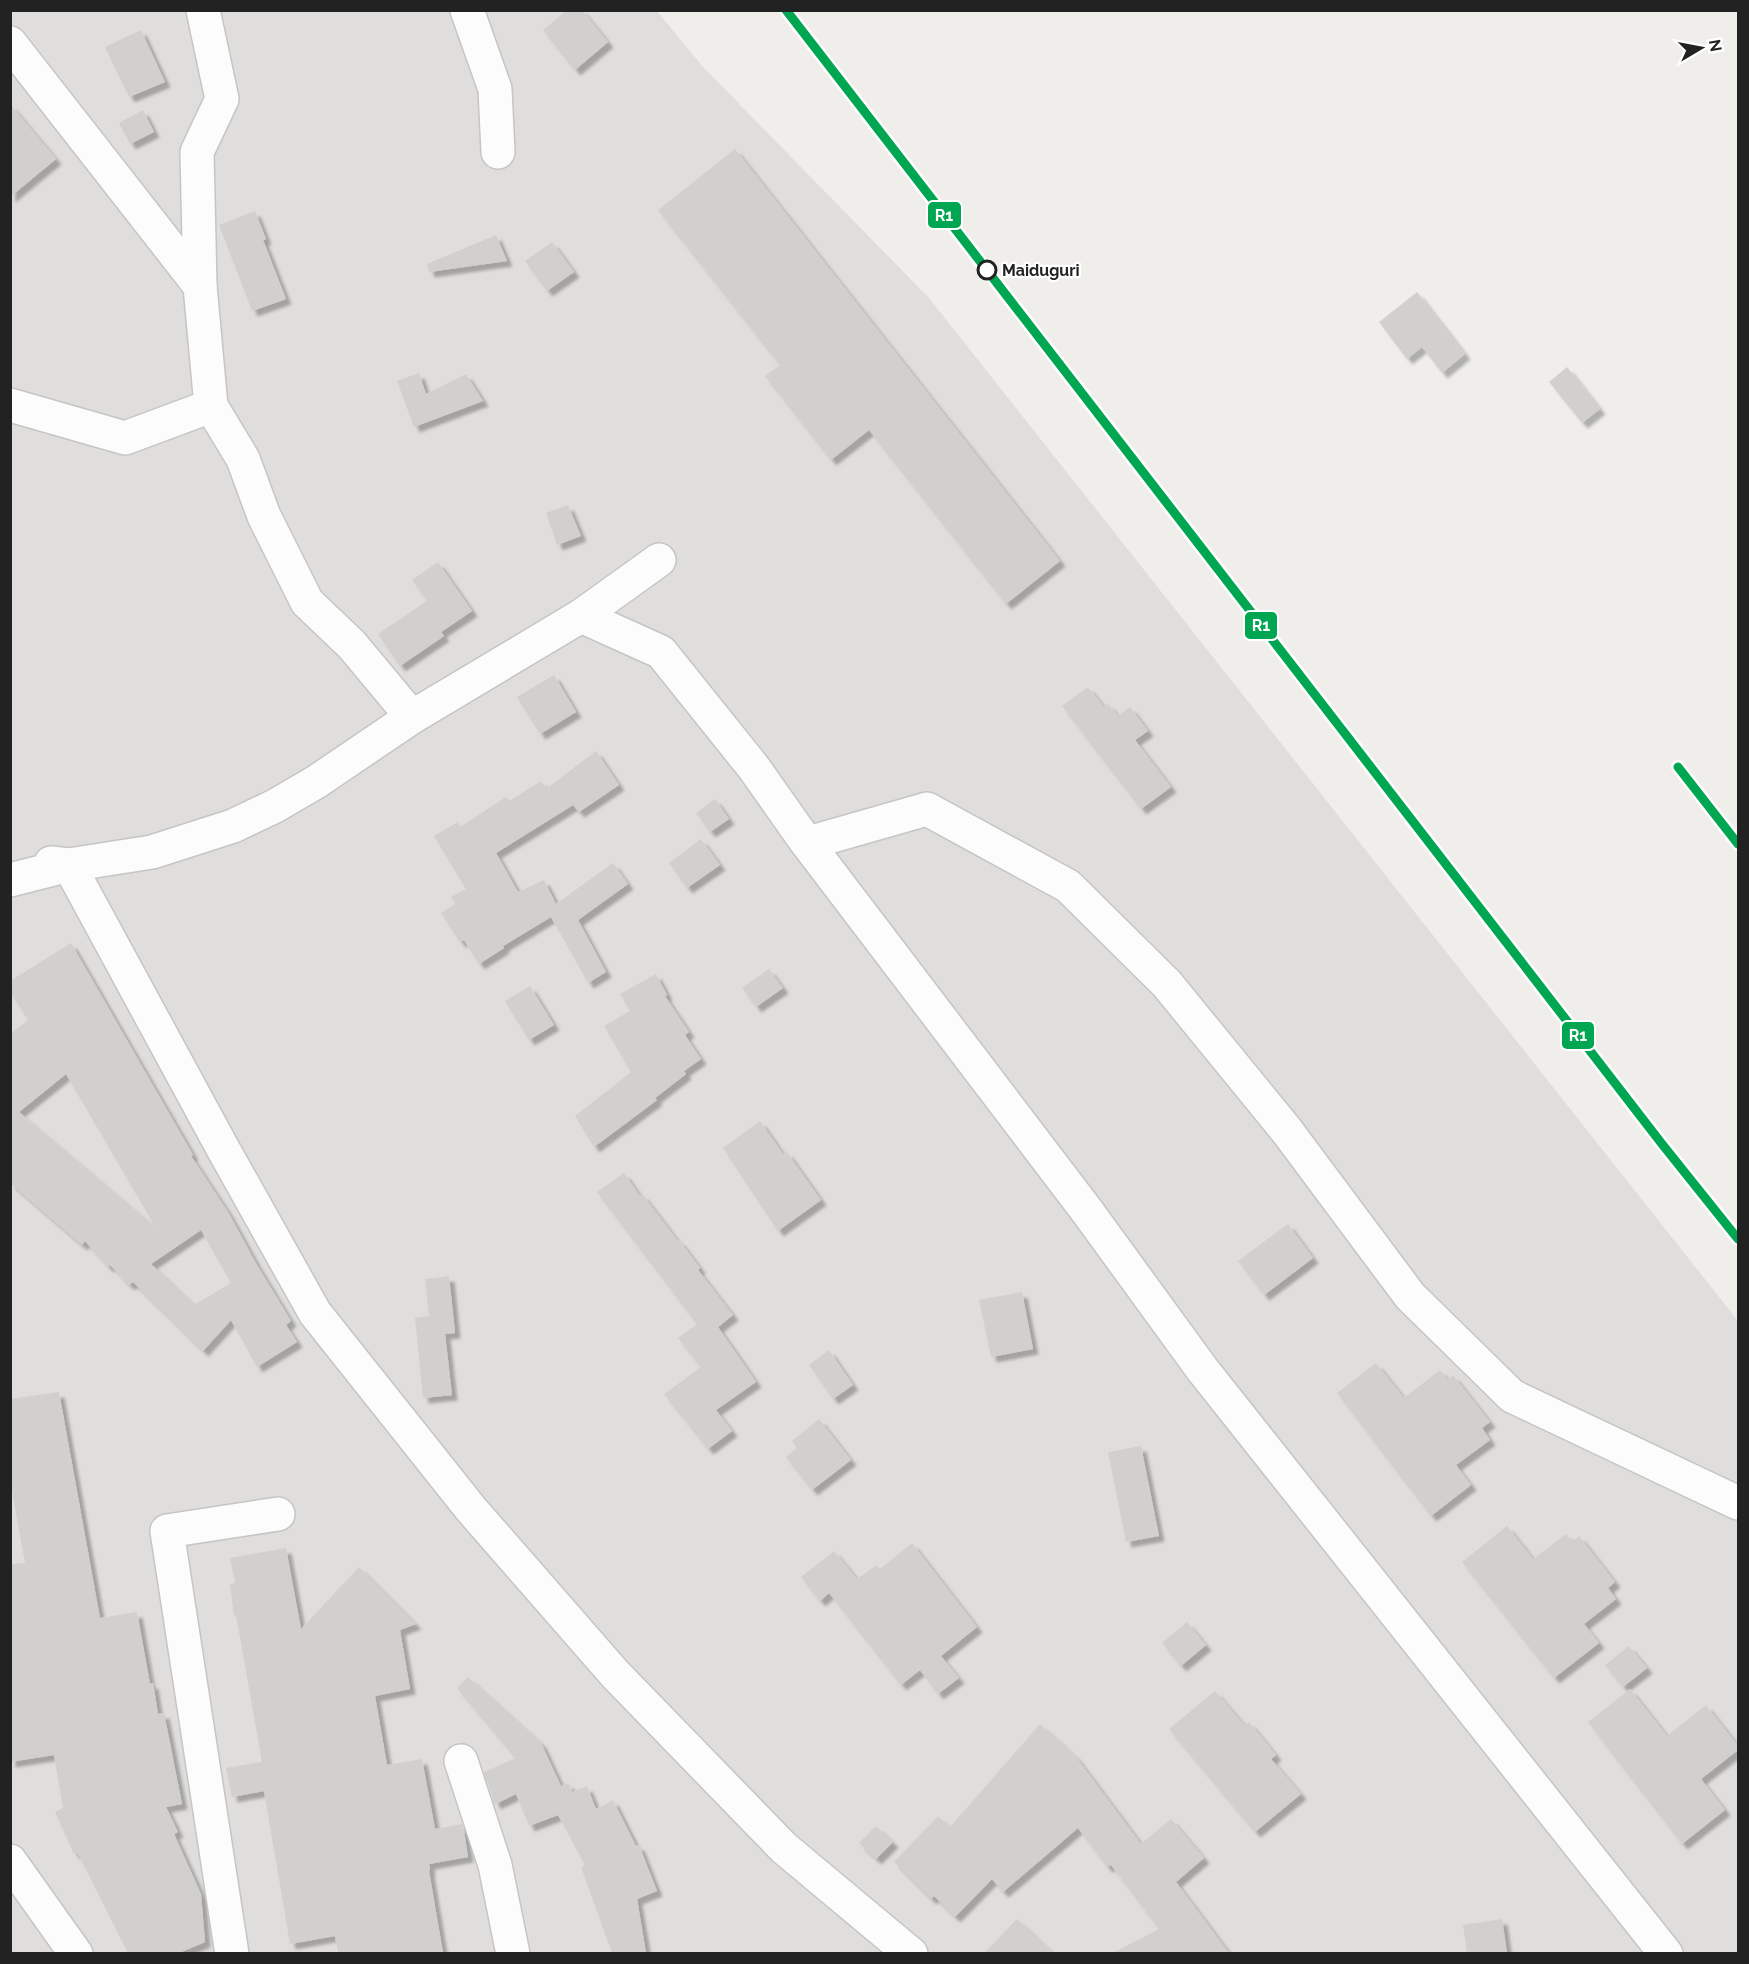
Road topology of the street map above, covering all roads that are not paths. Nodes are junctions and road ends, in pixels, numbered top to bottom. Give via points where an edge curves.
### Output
1 (203, 10) edge
2 (467, 10) edge
3 (10, 43) edge
4 (498, 152) dead end
5 (200, 286) junction
6 (10, 405) edge
7 (211, 406) junction
8 (658, 560) dead end
9 (581, 616) junction
10 (412, 717) junction
11 (808, 843) junction
12 (10, 857) edge
13 (69, 865) junction
14 (10, 880) edge
15 (1738, 1503) edge
16 (278, 1514) dead end
17 (461, 1761) dead end
18 (10, 1861) edge
19 (76, 1953) edge
20 (232, 1953) edge
21 (513, 1953) edge
22 (911, 1953) edge
23 (1666, 1953) edge

1 - 5 street via 222,99 197,152
2 - 4 street via 495,89
3 - 5 street
5 - 7 street
6 - 7 street via 125,438
7 - 10 street via 243,459 264,516 307,602 352,645
8 - 9 street
9 - 10 street
9 - 11 street via 661,652
10 - 13 street via 316,782 233,826 152,852
11 - 15 street via 927,809 1068,886 1167,984 1287,1131 1410,1296 1512,1396
11 - 23 street via 1202,1369
12 - 13 street
13 - 14 street
13 - 22 street via 315,1313 471,1509 615,1674 784,1848
16 - 20 street via 167,1532
17 - 21 street via 495,1865
18 - 19 street

